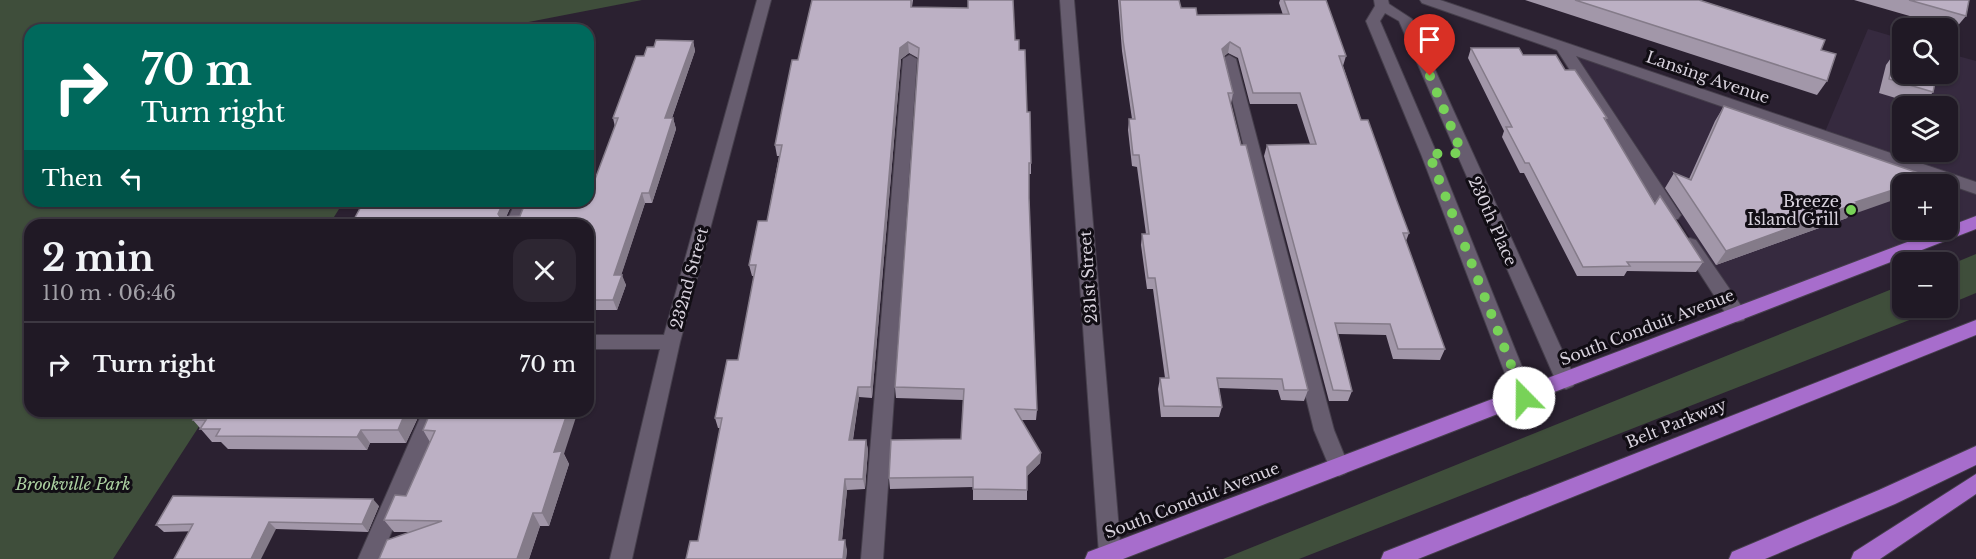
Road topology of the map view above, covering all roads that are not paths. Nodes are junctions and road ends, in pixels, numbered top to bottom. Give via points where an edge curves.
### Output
1 (764, 0) edge
2 (1067, 0) edge
3 (1427, 0) edge
4 (1381, 3) edge
5 (1563, 47) junction
6 (1229, 58) dead end
7 (910, 59) dead end
8 (1462, 153) junction
9 (1429, 154) junction
10 (1976, 188) edge
11 (1976, 222) edge
12 (1737, 315) junction
13 (1976, 327) edge
14 (594, 342) edge
15 (671, 342) junction
16 (1566, 381) junction
17 (1524, 398) junction
18 (430, 417) edge
19 (1976, 455) edge
20 (1340, 467) junction
21 (1976, 483) edge
22 (1103, 556) edge
23 (369, 559) edge
24 (621, 559) edge
25 (872, 559) edge
26 (1392, 559) edge
27 (1740, 559) edge
28 (1862, 559) edge

1 - 15 street, 232nd Street
2 - 22 street, 231st Street
3 - 5 street, Lansing Avenue
4 - 8 street, 230th Place via 1405,19
4 - 9 street, 230th Place via 1372,21
5 - 10 street, Lansing Avenue
5 - 12 street
6 - 20 street via 1324,430
7 - 25 street
8 - 9 street
8 - 16 street, 230th Place
9 - 17 street, 230th Place
11 - 12 highway, South Conduit Avenue
12 - 16 highway, South Conduit Avenue
13 - 26 highway, Belt Parkway
14 - 15 street
15 - 24 street, 232nd Street
16 - 17 highway, South Conduit Avenue
17 - 20 highway, South Conduit Avenue
18 - 23 street
19 - 27 highway
20 - 22 highway, South Conduit Avenue
21 - 28 highway

